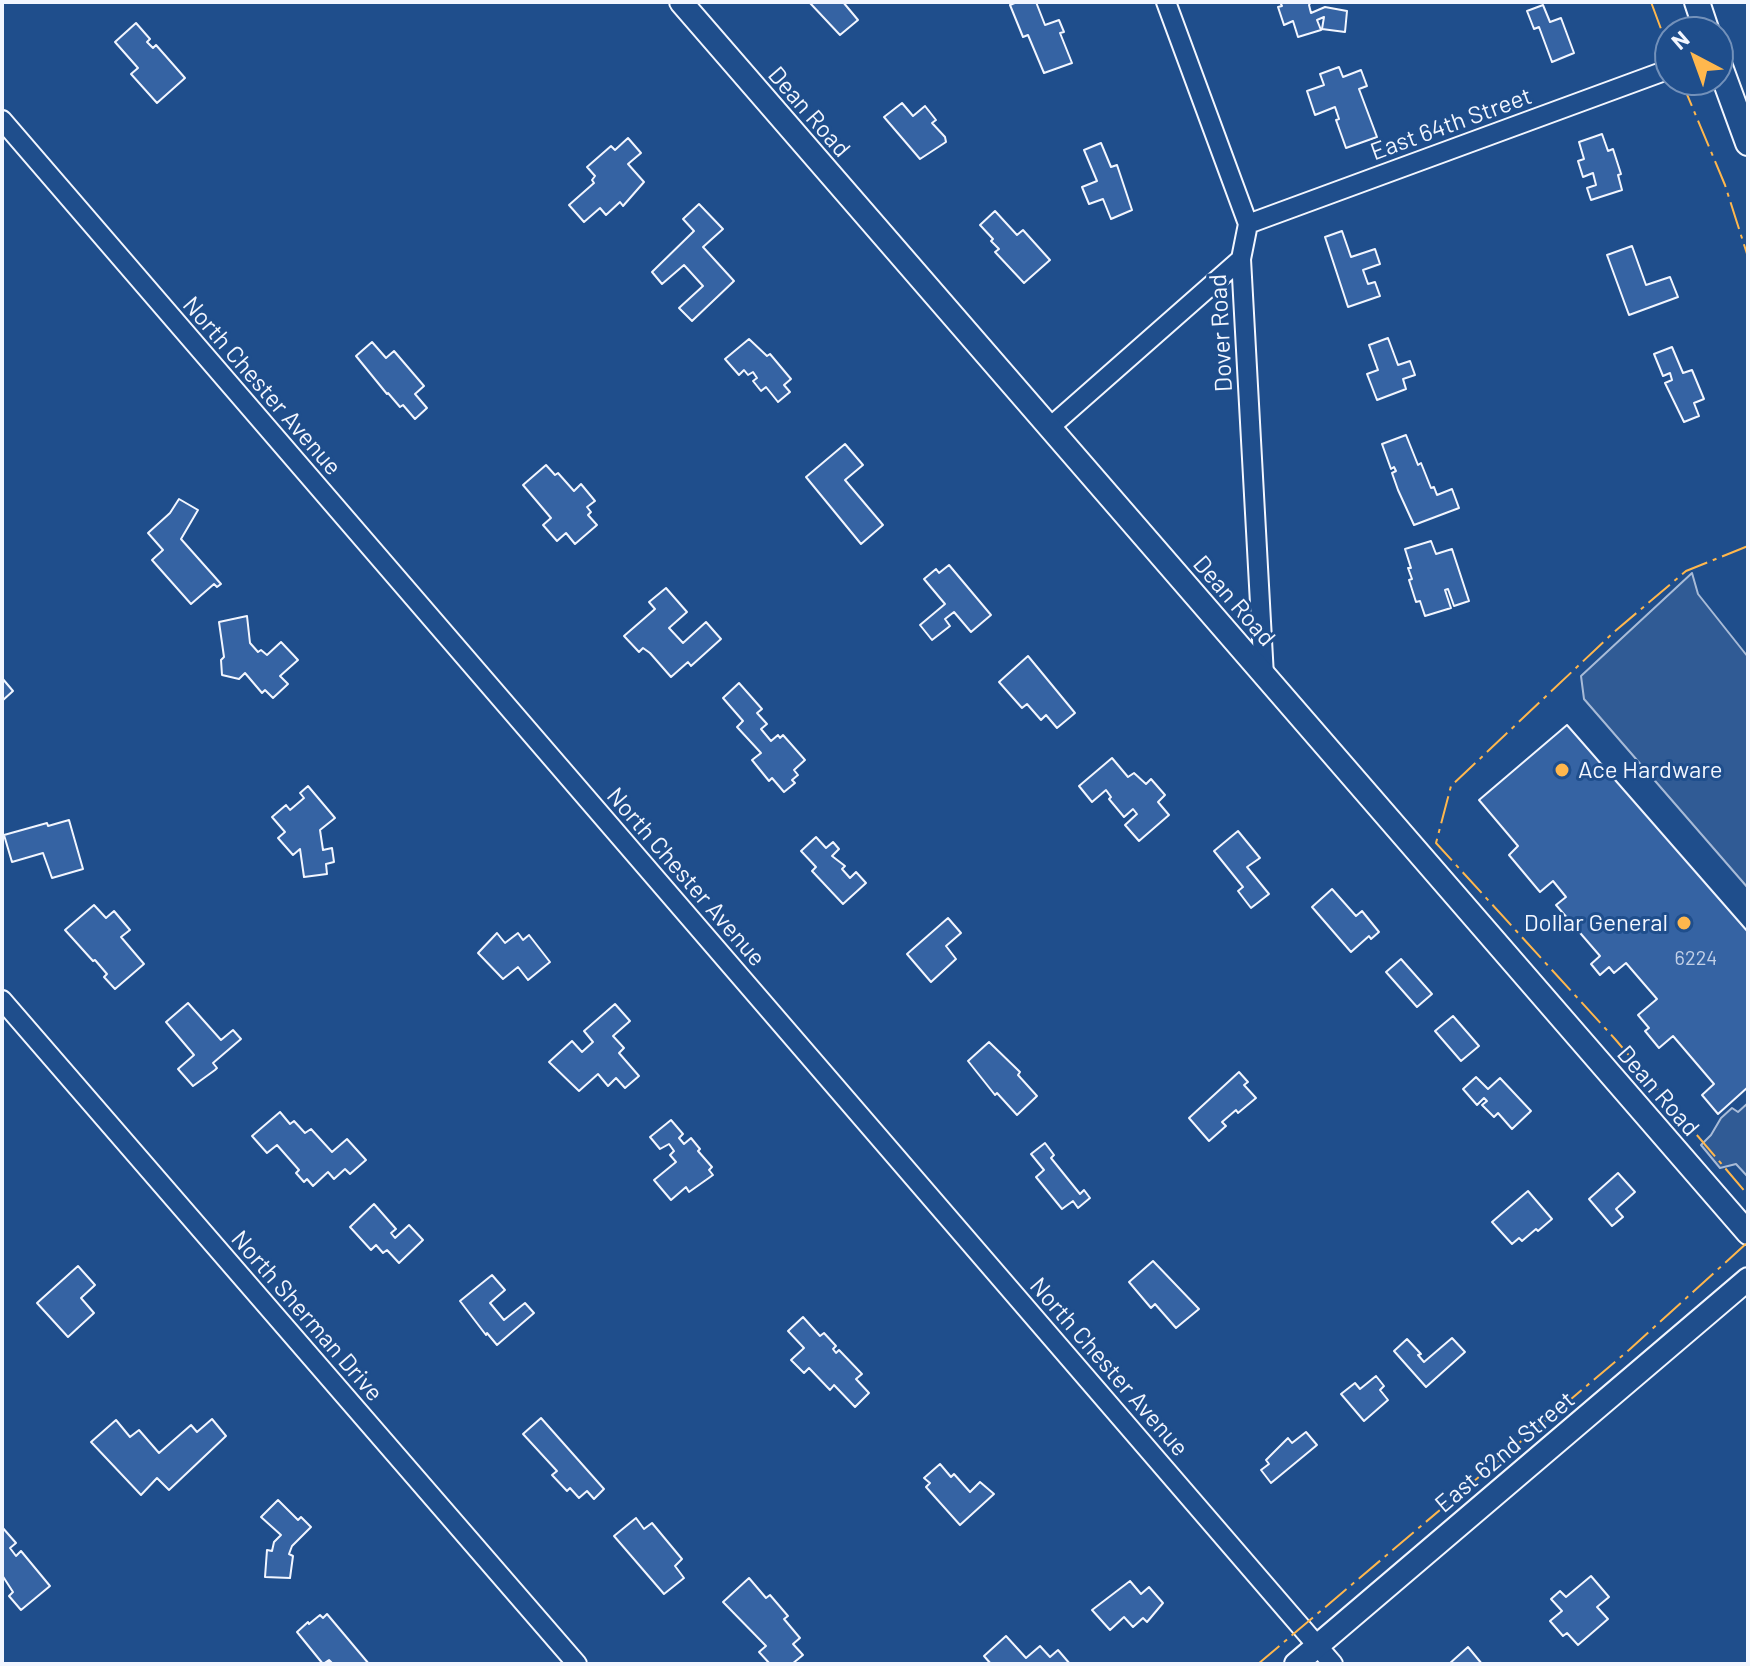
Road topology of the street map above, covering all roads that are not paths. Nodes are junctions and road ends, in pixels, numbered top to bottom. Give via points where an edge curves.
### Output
1 (681, 2) edge
2 (1166, 2) edge
3 (1654, 75) edge
4 (1731, 96) edge
5 (2, 120) edge
6 (1748, 143) edge
7 (1248, 224) junction
8 (1241, 259) junction
9 (1049, 428) junction
10 (1264, 676) junction
11 (2, 1000) edge
12 (1748, 1233) edge
13 (1748, 1279) edge
14 (1318, 1645) junction
15 (577, 1664) edge
16 (1296, 1664) edge
17 (1333, 1664) edge

1 - 9 street, Dean Road
2 - 7 street
3 - 7 street, East 64th Street
4 - 6 main road
5 - 14 street, North Chester Avenue
7 - 8 street, Dover Road
8 - 9 street
8 - 10 street, Dover Road
9 - 10 street, Dean Road
10 - 12 street, Dean Road
11 - 15 street, North Sherman Drive
13 - 14 street, East 62nd Street
14 - 16 street, East 62nd Street
14 - 17 street, North Chester Avenue

